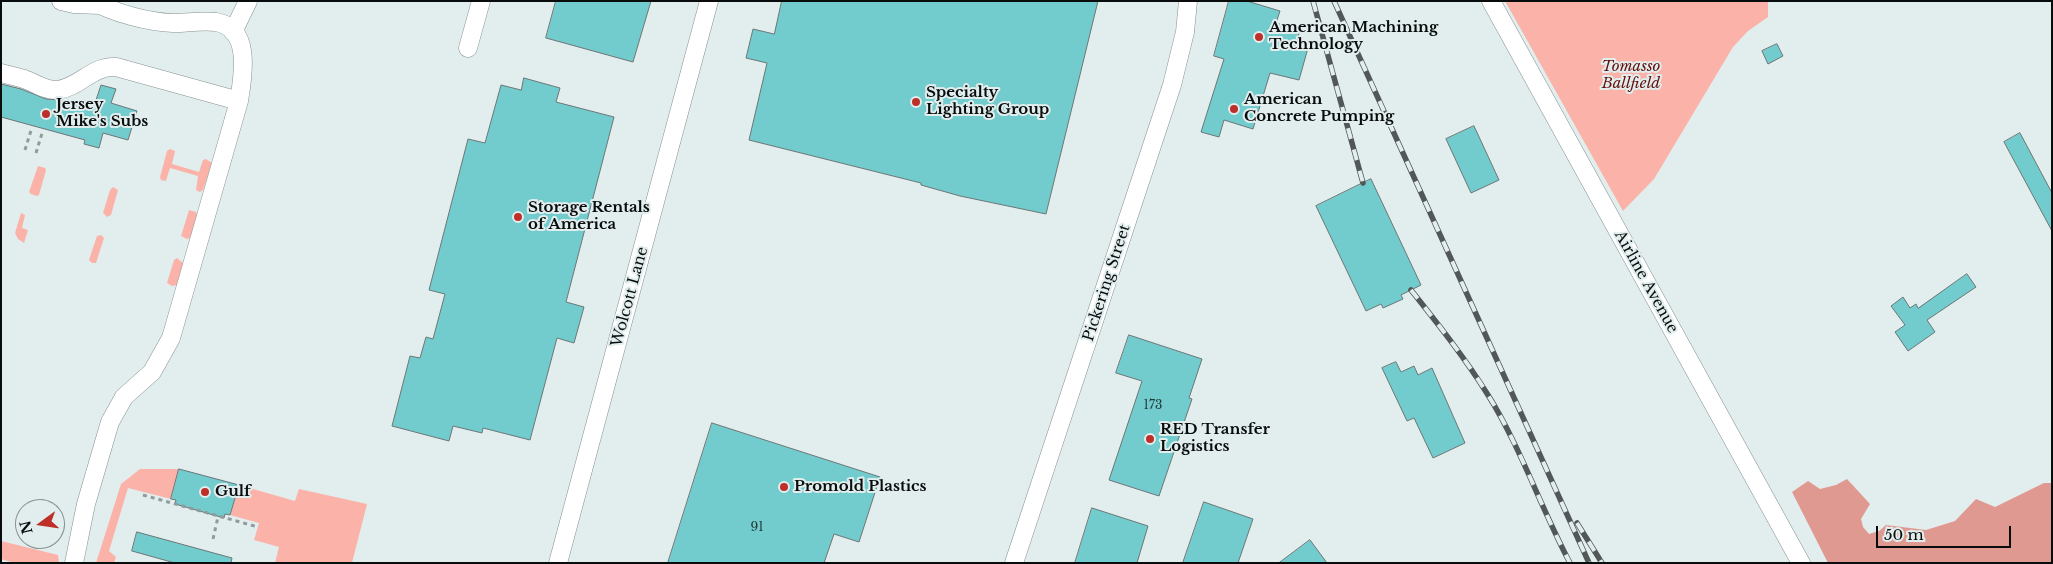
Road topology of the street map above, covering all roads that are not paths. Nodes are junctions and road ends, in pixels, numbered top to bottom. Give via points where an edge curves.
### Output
1 (61, 1) edge
2 (248, 1) edge
3 (481, 1) edge
4 (709, 1) edge
5 (1188, 1) edge
6 (1491, 1) edge
7 (96, 3) edge
8 (233, 32) junction
9 (468, 48) dead end
10 (1, 73) edge
11 (239, 101) junction
12 (74, 563) edge
13 (558, 563) edge
14 (1014, 563) edge
15 (1801, 563) edge

1 - 7 street
2 - 8 street
3 - 9 street
4 - 13 street, Wolcott Lane
5 - 14 street, Pickering Street via 1185,32 1172,85
6 - 15 street, Airline Avenue
7 - 8 street via 139,18 218,23
8 - 11 street via 243,55
10 - 11 street via 45,89 58,90 100,69 116,67
11 - 12 street via 171,338 152,372 124,397 110,422 86,504

